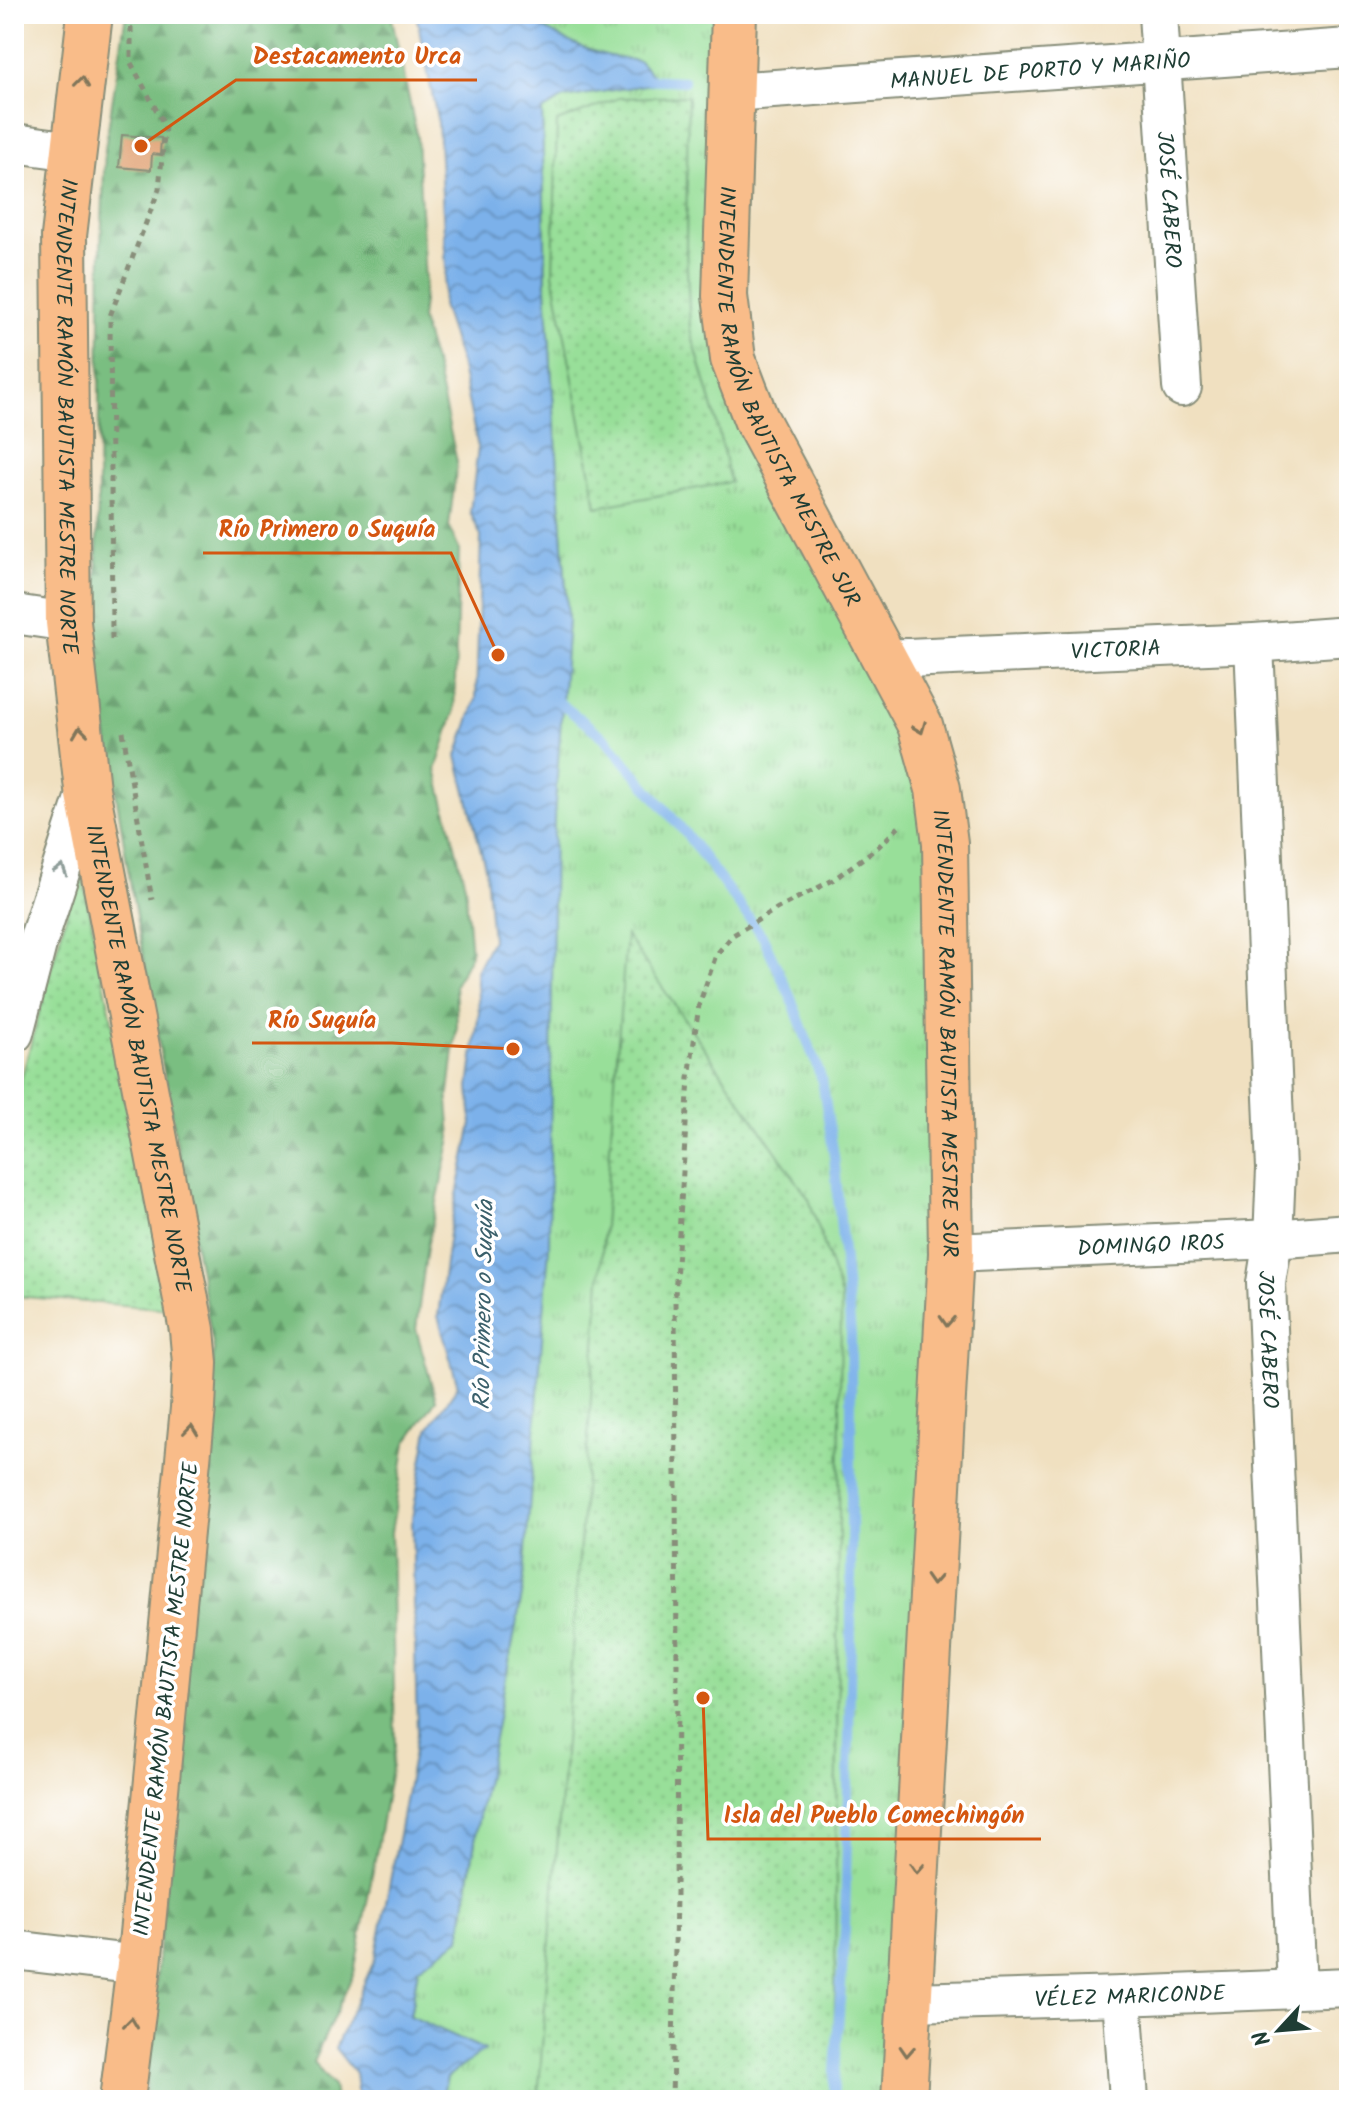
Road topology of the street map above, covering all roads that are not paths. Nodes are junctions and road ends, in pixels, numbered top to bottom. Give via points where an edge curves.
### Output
1 (90, 14) edge
2 (734, 14) edge
3 (1158, 14) edge
4 (1349, 48) edge
5 (1161, 61) junction
6 (731, 92) junction
7 (14, 143) edge
8 (73, 151) junction
9 (1182, 387) dead end
10 (14, 614) edge
11 (68, 622) junction
12 (1349, 636) edge
13 (1254, 643) junction
14 (884, 659) junction
15 (87, 789) junction
16 (26, 940) edge
17 (14, 1033) edge
18 (1349, 1233) edge
19 (1273, 1239) junction
20 (951, 1253) junction
21 (14, 1950) edge
22 (139, 1965) junction
23 (1349, 1987) edge
24 (1297, 1989) junction
25 (1122, 1996) junction
26 (910, 2002) junction
27 (122, 2100) edge
28 (904, 2100) edge
29 (1129, 2100) edge

8 -> 1 main road, INTENDENTE RAMÓN BAUTISTA MESTRE NORTE
2 - 6 main road, INTENDENTE RAMÓN BAUTISTA MESTRE SUR
3 - 5 street, JOSÉ CABERO
4 - 5 street, MANUEL DE PORTO Y MARIÑO
5 - 6 street, MANUEL DE PORTO Y MARIÑO
5 - 9 street, JOSÉ CABERO
6 - 14 main road, INTENDENTE RAMÓN BAUTISTA MESTRE SUR via 725,296 733,359 756,419
7 - 8 street
8 - 11 main road, INTENDENTE RAMÓN BAUTISTA MESTRE NORTE via 64,236
10 - 11 street
15 -> 11 main road, INTENDENTE RAMÓN BAUTISTA MESTRE NORTE
12 - 13 street, VICTORIA
13 - 14 street, VICTORIA
13 - 19 street, JOSÉ CABERO via 1276,1169
14 -> 20 main road, INTENDENTE RAMÓN BAUTISTA MESTRE SUR via 920,725 938,789 945,843
16 -> 15 street
22 -> 15 main road, INTENDENTE RAMÓN BAUTISTA MESTRE NORTE via 195,1363
16 - 17 street
18 - 19 street, DOMINGO IROS
19 - 20 street, DOMINGO IROS
19 - 24 street, JOSÉ CABERO via 1266,1283
20 -> 26 main road, INTENDENTE RAMÓN BAUTISTA MESTRE SUR
21 - 22 street
27 -> 22 main road, INTENDENTE RAMÓN BAUTISTA MESTRE NORTE
23 - 24 street, VÉLEZ MARICONDE
24 - 25 street, VÉLEZ MARICONDE
25 - 26 street, VÉLEZ MARICONDE
25 - 29 street
26 -> 28 main road, INTENDENTE RAMÓN BAUTISTA MESTRE SUR

